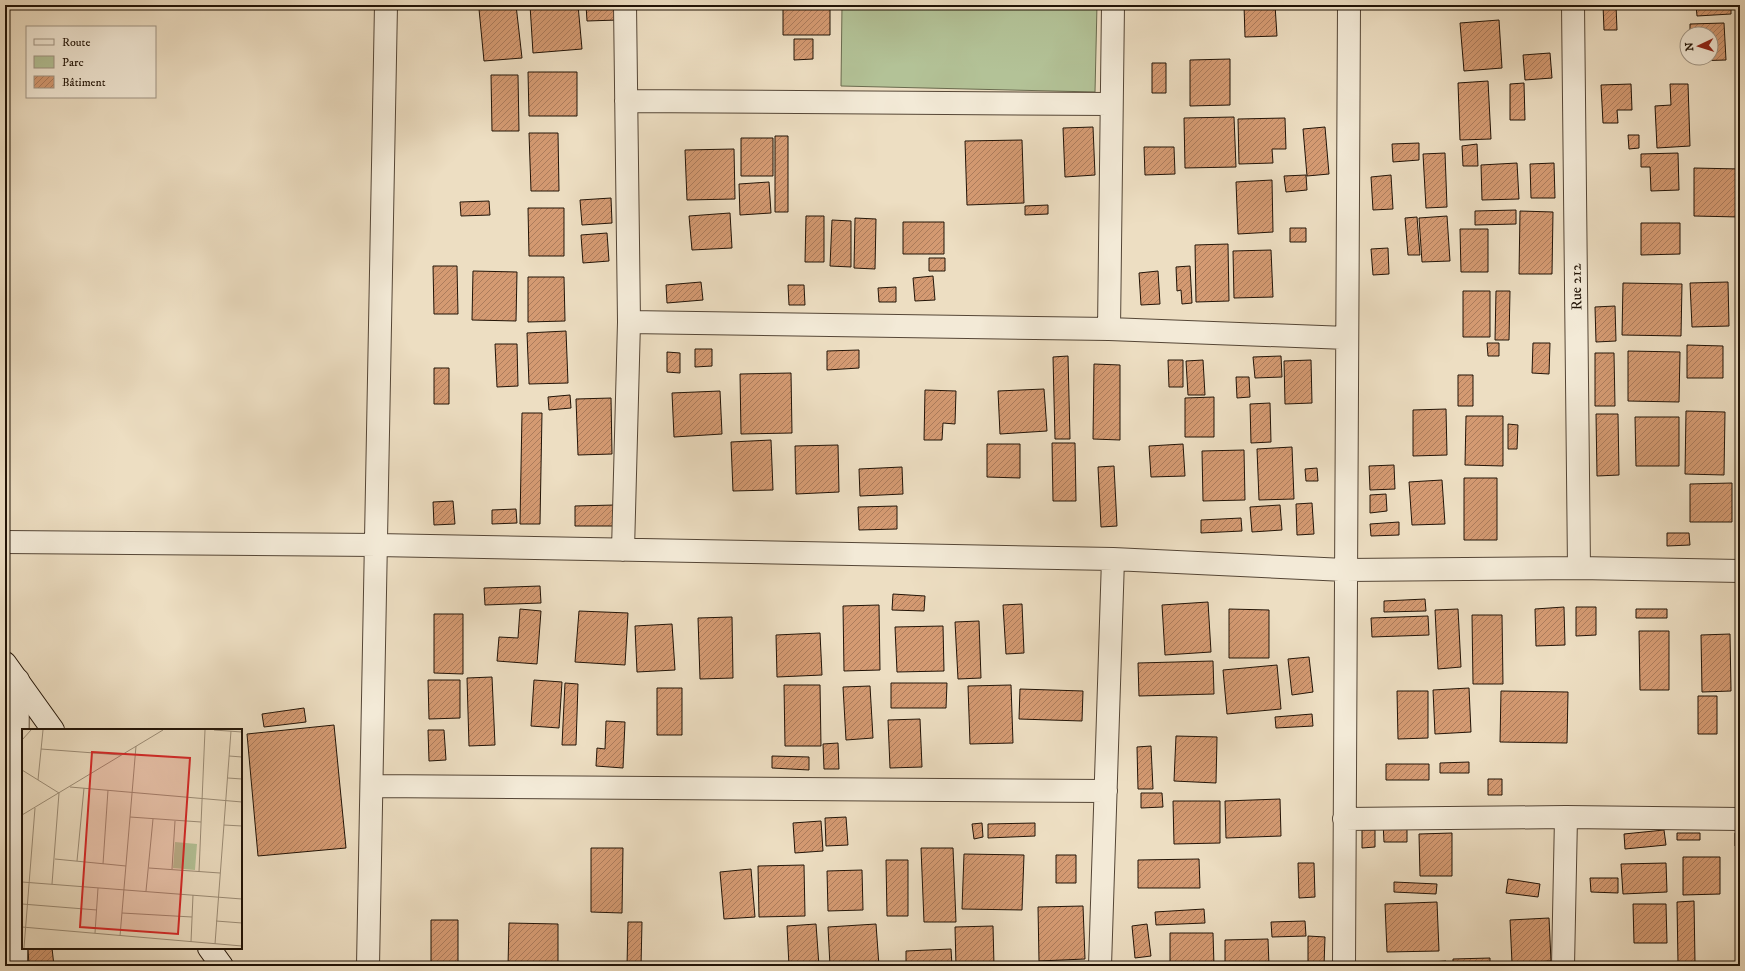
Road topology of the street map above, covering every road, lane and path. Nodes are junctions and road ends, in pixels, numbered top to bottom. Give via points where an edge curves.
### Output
1 (386, 5) edge
2 (625, 5) edge
3 (1113, 5) edge
4 (1349, 5) edge
5 (1572, 5) edge
6 (626, 101) junction
7 (1111, 104) junction
8 (629, 322) junction
9 (1109, 329) junction
10 (1347, 338) junction
11 (5, 542) edge
12 (377, 545) junction
13 (623, 550) junction
14 (1113, 559) junction
15 (1578, 568) junction
16 (1345, 570) junction
17 (1740, 571) edge
18 (5, 663) edge
19 (18, 680) junction
20 (52, 729) edge
21 (372, 786) junction
22 (1106, 791) junction
23 (1566, 817) junction
24 (1344, 819) junction
25 (1740, 820) edge
26 (210, 949) edge
27 (16, 966) edge
28 (222, 966) edge
29 (368, 966) edge
30 (1100, 966) edge
31 (1344, 966) edge
32 (1563, 966) edge

1 - 12 street
2 - 6 street
3 - 7 street
4 - 10 street
5 - 15 street, Rue 212
6 - 7 street
6 - 8 street
7 - 9 street
8 - 9 street
8 - 13 street
9 - 10 street
10 - 16 street
11 - 12 street
12 - 13 street
12 - 21 street
13 - 14 street
14 - 16 street
14 - 22 street
15 - 16 street
15 - 17 street
16 - 24 street
18 - 19 street
19 - 20 street
19 - 27 street
21 - 22 street
21 - 29 street
22 - 30 street
23 - 24 street
23 - 25 street
23 - 32 street
24 - 31 street
26 - 28 street

